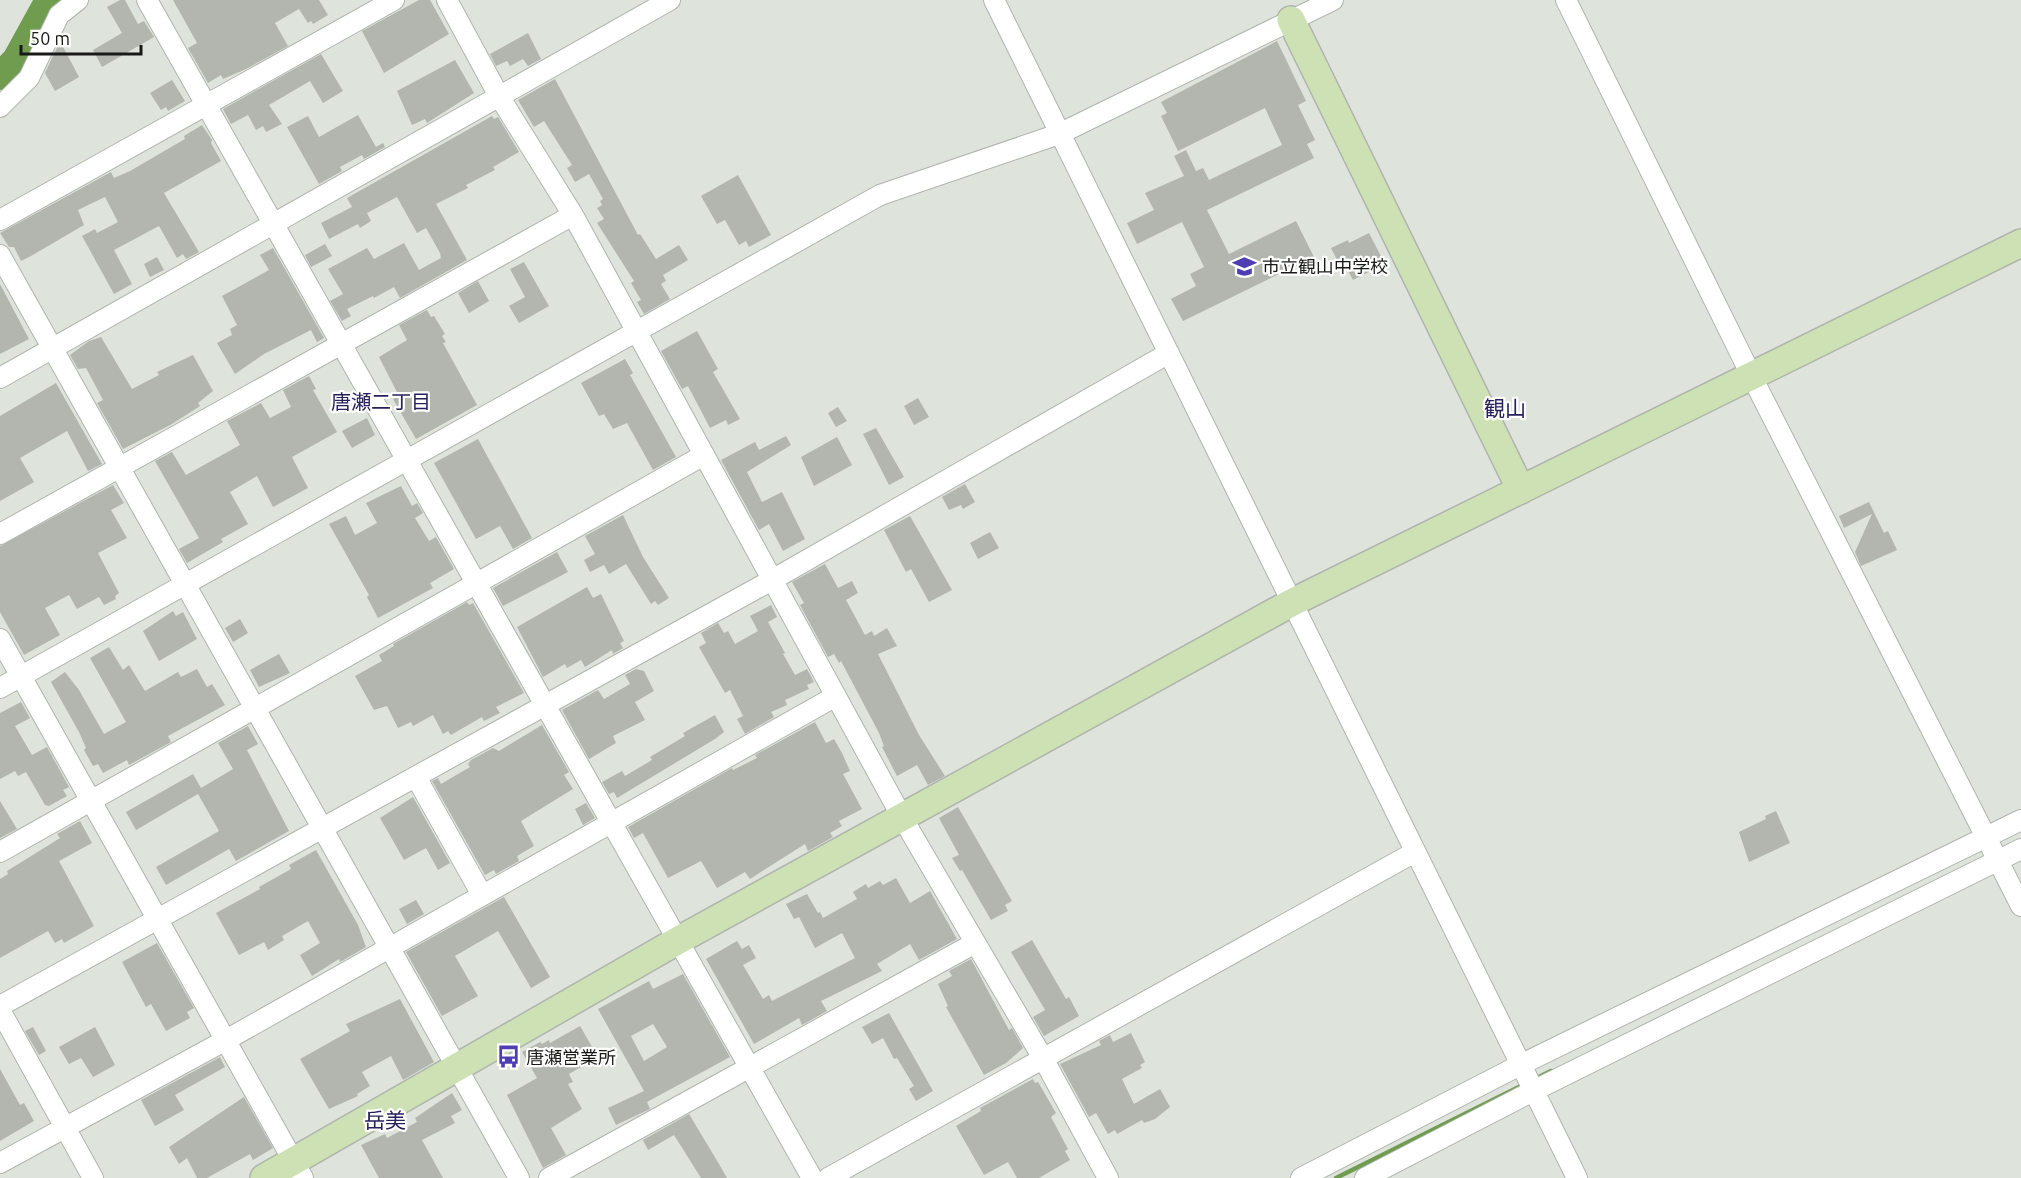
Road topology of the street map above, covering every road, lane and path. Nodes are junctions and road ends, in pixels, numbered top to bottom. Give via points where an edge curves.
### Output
1 (78, 0) edge
2 (147, 0) edge
3 (394, 0) edge
4 (447, 0) edge
5 (670, 0) edge
6 (994, 0) edge
7 (1333, 0) edge
8 (1566, 0) edge
9 (1291, 20) junction
10 (499, 96) junction
11 (206, 105) junction
12 (0, 107) edge
13 (1059, 134) junction
14 (573, 215) junction
15 (0, 220) edge
16 (275, 225) junction
17 (2021, 243) edge
18 (0, 255) edge
19 (637, 332) junction
20 (340, 344) junction
21 (52, 348) junction
22 (1169, 353) junction
23 (1751, 375) junction
24 (0, 378) edge
25 (704, 455) junction
26 (406, 460) junction
27 (120, 466) junction
28 (1521, 490) junction
29 (0, 534) edge
30 (772, 580) junction
31 (476, 583) junction
32 (185, 584) junction
33 (1292, 603) junction
34 (0, 639) edge
35 (21, 676) junction
36 (0, 688) edge
37 (836, 696) junction
38 (547, 704) junction
39 (254, 708) junction
40 (416, 777) junction
41 (91, 800) junction
42 (903, 819) junction
43 (2021, 820) edge
44 (611, 824) junction
45 (322, 830) junction
46 (1986, 837) junction
47 (2021, 849) edge
48 (0, 852) edge
49 (1416, 852) junction
50 (1998, 861) junction
51 (482, 895) junction
52 (2021, 906) edge
53 (158, 919) junction
54 (677, 941) junction
55 (975, 943) junction
56 (387, 947) junction
57 (0, 1008) edge
58 (226, 1040) junction
59 (1044, 1060) junction
60 (1520, 1065) junction
61 (455, 1067) junction
62 (751, 1067) junction
63 (1533, 1090) junction
64 (64, 1127) junction
65 (0, 1163) edge
66 (299, 1169) edge
67 (93, 1178) edge
68 (264, 1178) edge
69 (519, 1178) edge
70 (549, 1178) edge
71 (812, 1178) edge
72 (828, 1178) edge
73 (1108, 1178) edge
74 (1301, 1178) edge
75 (1365, 1178) edge
76 (1577, 1178) edge

1 - 12 street via 59,15 29,78
2 - 11 street
3 - 11 street
4 - 10 street
5 - 10 street
6 - 13 street
7 - 9 street
8 - 23 street
9 - 13 street
9 - 28 street
10 - 14 street
10 - 16 street
11 - 15 street
11 - 16 street
13 - 19 street via 880,195
13 - 22 street
14 - 19 street
14 - 20 street
16 - 20 street
16 - 21 street
17 - 23 street
18 - 21 street
19 - 25 street
19 - 26 street
20 - 26 street
20 - 27 street
21 - 24 street
21 - 27 street
22 - 30 street
22 - 33 street
23 - 28 street
23 - 46 street
25 - 30 street
25 - 31 street
26 - 31 street
26 - 32 street
27 - 29 street
27 - 32 street
28 - 33 street
30 - 37 street
30 - 38 street
31 - 38 street
31 - 39 street
32 - 35 street
32 - 39 street
33 - 42 street
33 - 49 street
34 - 35 street
35 - 36 street
35 - 41 street
37 - 42 street
37 - 44 street
38 - 40 street
38 - 44 street
39 - 41 street
39 - 45 street
40 - 45 street
40 - 51 street
41 - 48 street
41 - 53 street
42 - 54 street
42 - 55 street
43 - 46 street
44 - 51 street
44 - 54 street
45 - 53 street
45 - 56 street
46 - 50 street
46 - 60 street
47 - 50 street
49 - 59 street
49 - 60 street
50 - 52 street
50 - 63 street
51 - 56 street
53 - 57 street
53 - 58 street
54 - 61 street
54 - 62 street
55 - 59 street
55 - 62 street
56 - 58 street
56 - 61 street
57 - 64 street
58 - 64 street
58 - 66 street
59 - 72 street
59 - 73 street
60 - 63 street
60 - 74 street
61 - 66 street
61 - 69 street
62 - 70 street
62 - 71 street
63 - 75 street
63 - 76 street
64 - 65 street
64 - 67 street
66 - 68 street

